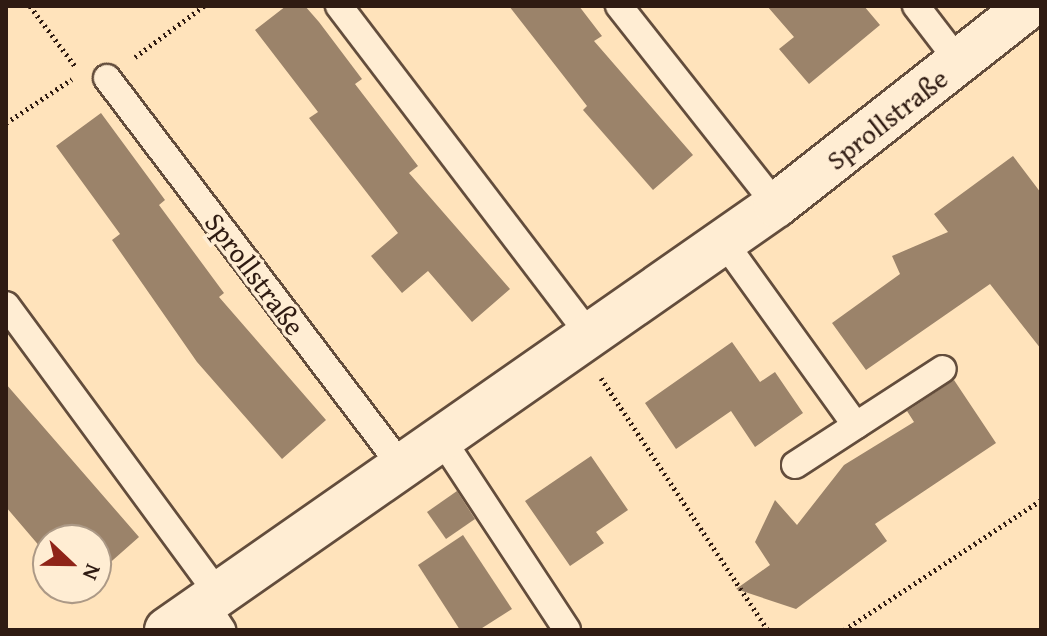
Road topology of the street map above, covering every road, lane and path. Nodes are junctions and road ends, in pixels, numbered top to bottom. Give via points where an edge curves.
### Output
1 (30, 6) edge
2 (339, 6) edge
3 (619, 6) edge
4 (916, 6) edge
5 (1029, 6) edge
6 (959, 62) junction
7 (94, 76) joint
8 (776, 205) junction
9 (724, 242) junction
10 (6, 305) edge
11 (592, 338) junction
12 (943, 369) dead end
13 (603, 385) dead end
14 (856, 426) junction
15 (443, 441) junction
16 (795, 465) dead end
17 (404, 469) junction
18 (1041, 500) edge
19 (216, 610) edge
20 (167, 630) edge
21 (567, 630) edge
22 (768, 630) edge
23 (844, 630) edge

1 - 7 path
2 - 11 lane
3 - 8 lane
4 - 6 lane, Sprollstraße
5 - 6 street, Sprollstraße
6 - 8 street, Sprollstraße
7 - 17 lane, Sprollstraße
8 - 9 street, Sprollstraße
9 - 11 street, Sprollstraße
9 - 14 lane
10 - 19 lane
11 - 15 street, Sprollstraße
12 - 14 lane
13 - 22 path
14 - 16 lane
15 - 17 street, Sprollstraße
15 - 21 lane
17 - 19 street, Sprollstraße
18 - 23 path
19 - 20 street, Sprollstraße

